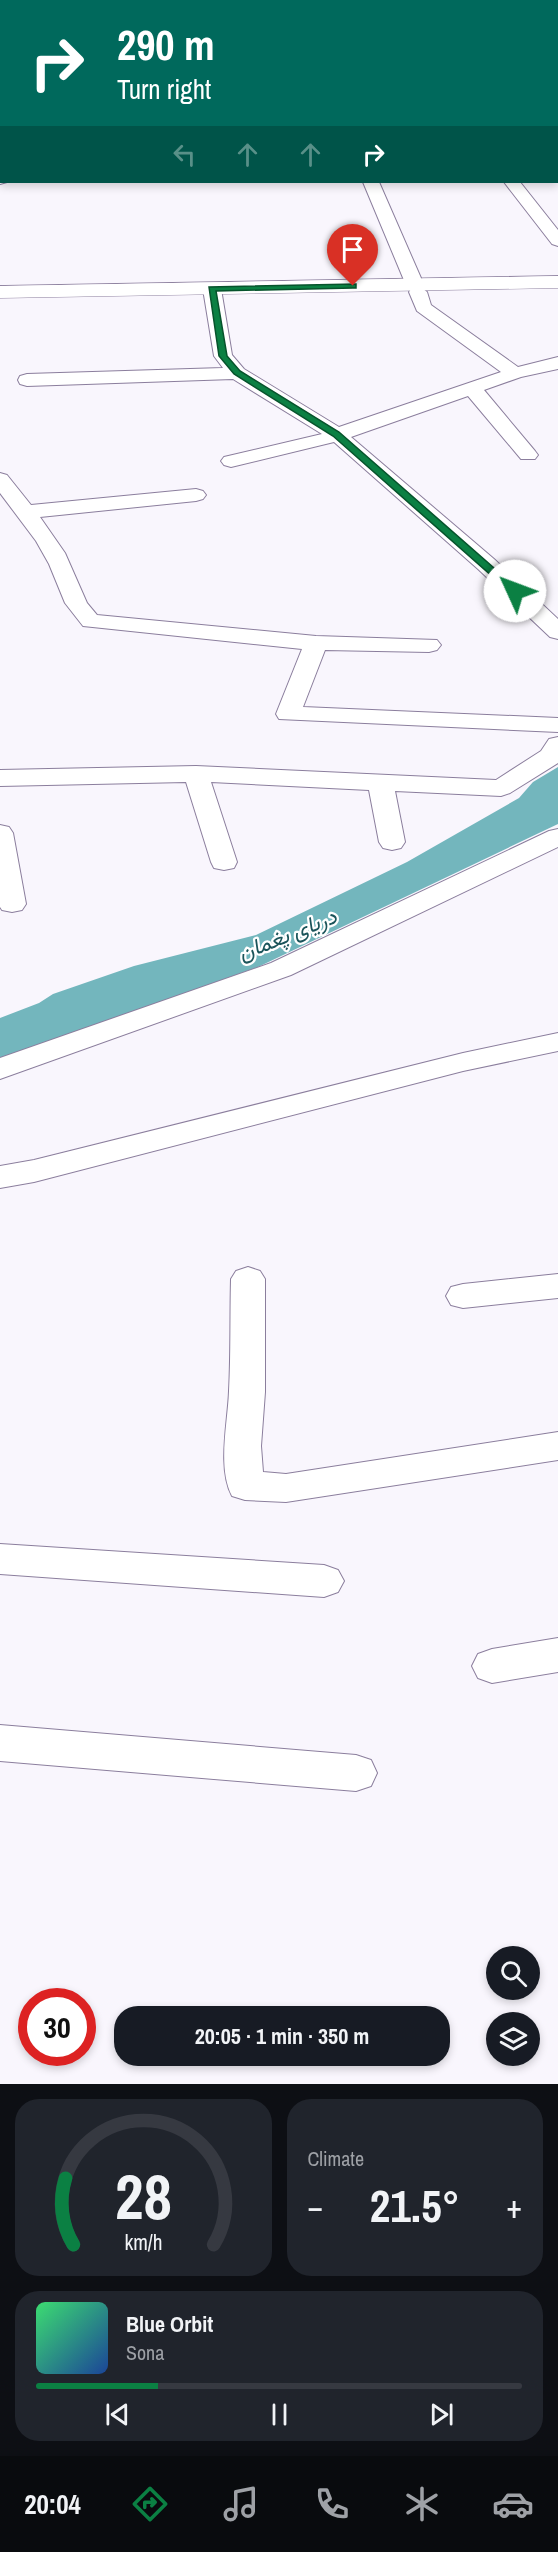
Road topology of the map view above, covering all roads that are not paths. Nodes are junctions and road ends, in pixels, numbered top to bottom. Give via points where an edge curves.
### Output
1 (371, 183) edge
2 (514, 183) edge
3 (558, 241) edge
4 (512, 265) dead end
5 (558, 275) edge
6 (414, 280) junction
7 (0, 282) edge
8 (558, 282) edge
9 (48, 287) junction
10 (212, 289) junction
11 (558, 291) edge
12 (0, 292) edge
13 (558, 363) edge
14 (237, 373) junction
15 (515, 373) junction
16 (27, 380) dead end
17 (472, 388) junction
18 (336, 434) junction
19 (528, 455) dead end
20 (231, 461) dead end
21 (0, 479) edge
22 (196, 495) dead end
23 (0, 510) edge
24 (25, 511) junction
25 (558, 632) edge
26 (316, 643) junction
27 (429, 645) dead end
28 (558, 725) edge
29 (558, 744) edge
30 (196, 774) junction
31 (0, 778) edge
32 (380, 782) junction
33 (0, 832) edge
34 (558, 837) edge
35 (392, 842) dead end
36 (224, 862) dead end
37 (12, 904) dead end
38 (558, 1042) edge
39 (0, 1069) edge
40 (0, 1177) edge
41 (248, 1279) dead end
42 (558, 1286) edge
43 (464, 1296) dead end
44 (558, 1446) edge
45 (0, 1559) edge
46 (324, 1581) dead end
47 (558, 1655) edge
48 (492, 1666) dead end
49 (0, 1743) edge
50 (356, 1773) dead end

1 - 6 street
2 - 3 street
4 - 6 main road
5 - 6 main road
6 - 8 main road
6 - 9 main road via 297,277
6 - 10 main road via 253,292
6 - 11 main road
6 - 15 street via 423,307
7 - 9 main road
9 - 10 main road
9 - 12 main road
10 - 14 street via 223,356
13 - 15 street
14 - 16 street
14 - 18 street
15 - 17 street
17 - 18 street
17 - 19 street
18 - 20 street
18 - 25 street
21 - 24 street
22 - 24 street
23 - 24 street
24 - 26 street via 59,562 83,616 91,621
26 - 27 street
26 - 28 street via 288,714
29 - 32 street via 551,756 501,789
30 - 31 street
30 - 32 street
30 - 36 street
32 - 35 street
33 - 37 street
34 - 39 street via 281,969
38 - 40 street
41 - 44 street via 245,1486 286,1488
42 - 43 street
45 - 46 street
47 - 48 street
49 - 50 street

